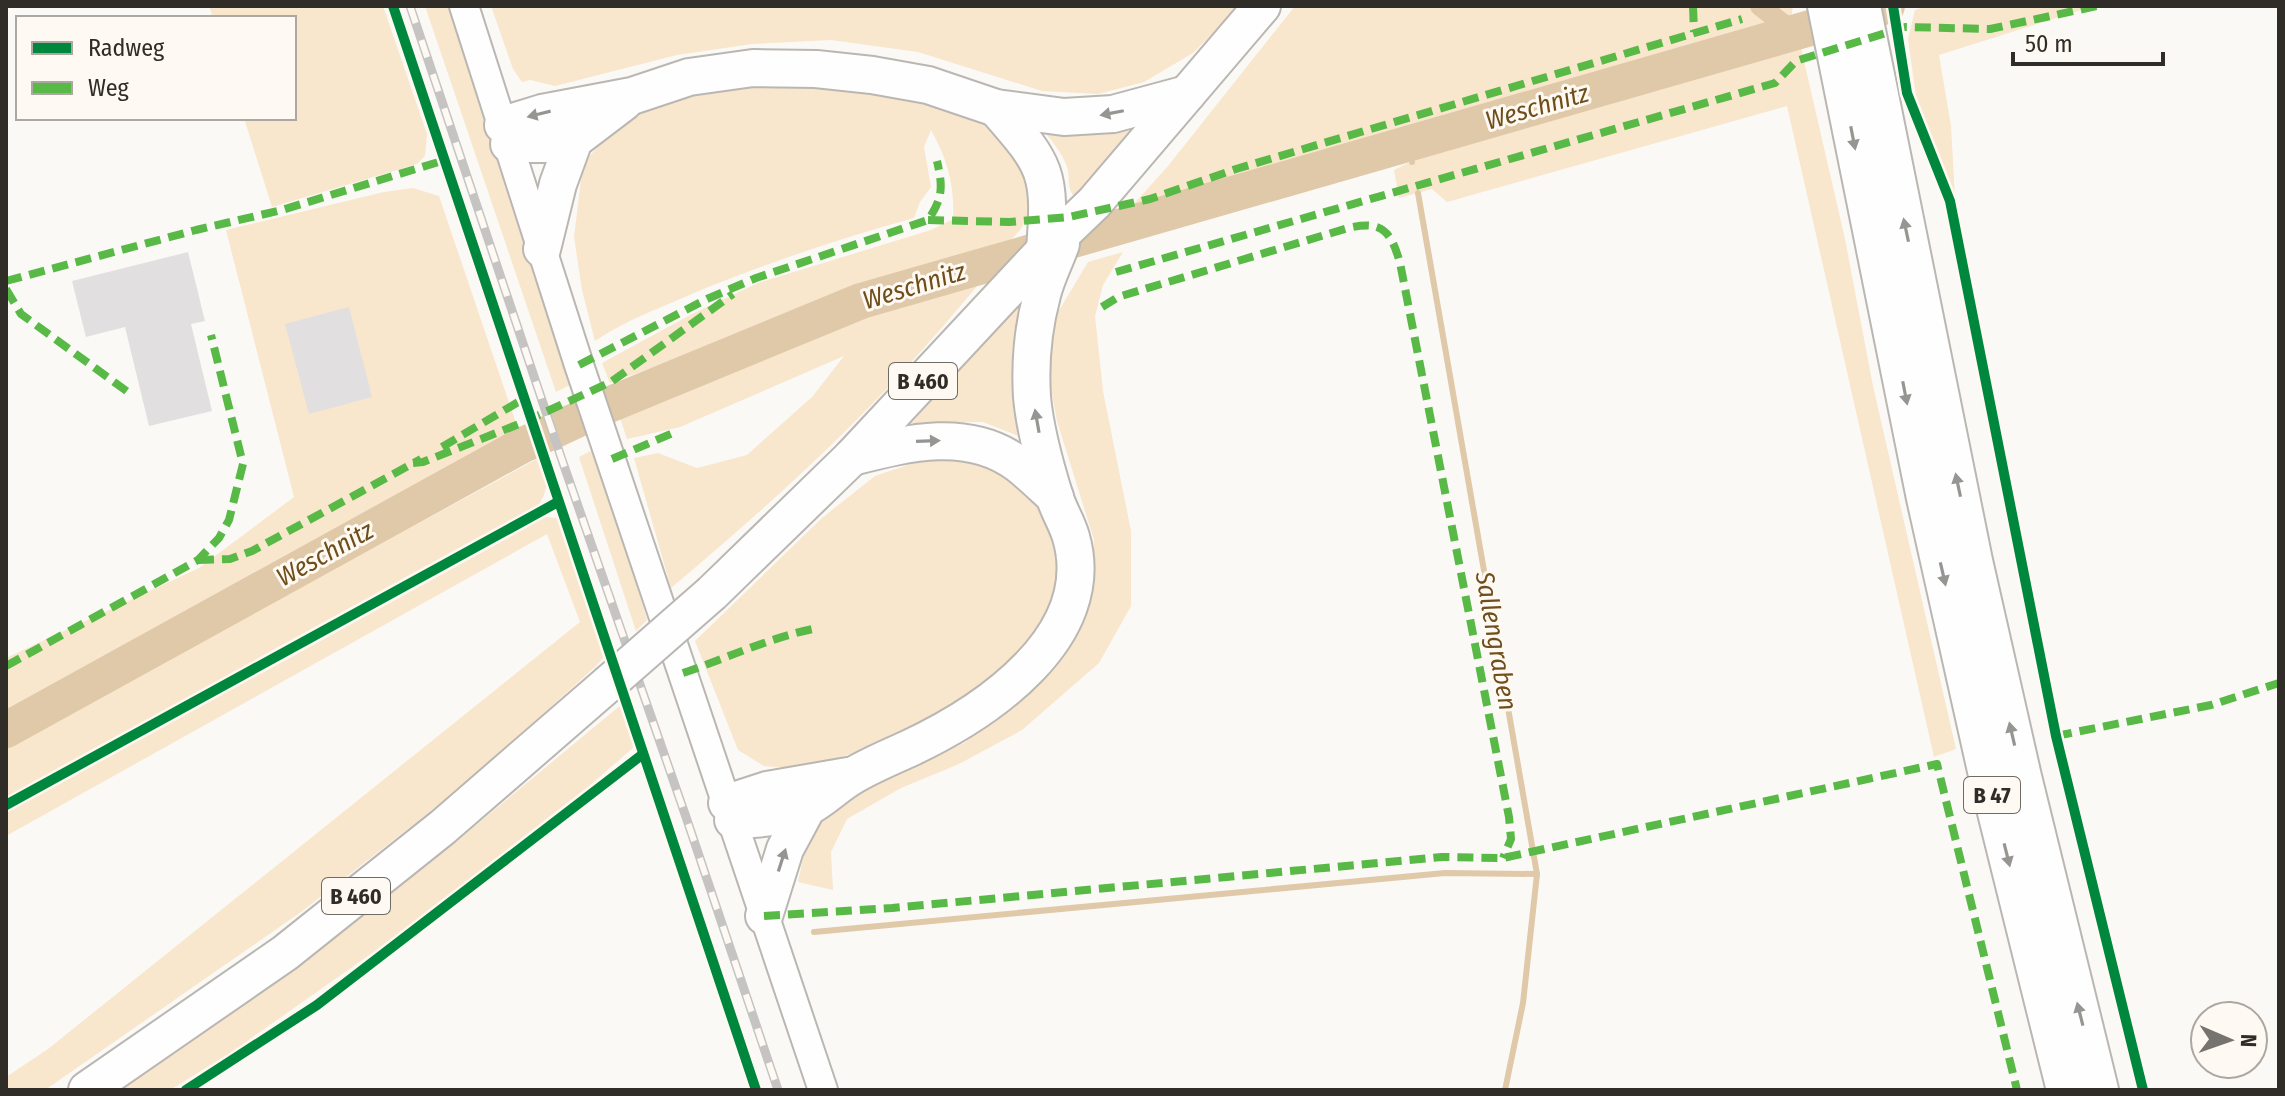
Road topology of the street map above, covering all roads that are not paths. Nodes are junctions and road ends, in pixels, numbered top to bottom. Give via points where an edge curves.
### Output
1 (464, 6) edge
2 (1262, 6) edge
3 (1846, 23) edge
4 (1187, 94) junction
5 (632, 96) junction
6 (996, 108) junction
7 (506, 134) junction
8 (574, 140) junction
9 (1053, 231) junction
10 (542, 249) junction
11 (852, 457) junction
12 (1055, 497) junction
13 (853, 775) junction
14 (807, 808) junction
15 (730, 812) junction
16 (764, 916) junction
17 (87, 1090) edge
18 (823, 1090) edge
19 (2066, 1090) edge
20 (2099, 1090) edge

1 - 7 street
2 - 4 main road, B 460
3 -> 19 highway, B 47 via 1929,513
20 -> 3 highway, B 47
4 -> 6 main road via 1086,117
4 - 9 main road, B 460 via 1094,203
5 - 6 main road via 689,77 753,68 816,69 928,85
5 -> 7 main road via 542,113
5 - 8 main road
6 - 9 main road via 1041,164
7 - 8 main road via 551,144
7 - 10 street
8 - 10 main road
9 - 11 main road, B 460 via 994,305
12 -> 9 main road via 1032,398 1032,350
10 - 15 street
11 -> 12 main road via 912,442 973,444 1018,464
11 - 17 main road, B 460, bridge via 712,593 443,827 285,953
12 - 13 main road via 1071,539 1075,569 1070,602 1055,636 1029,668 974,714
13 - 14 main road
13 - 15 main road via 767,790
14 - 15 main road via 777,818
16 -> 14 main road via 785,849
15 - 16 street
16 - 18 street

